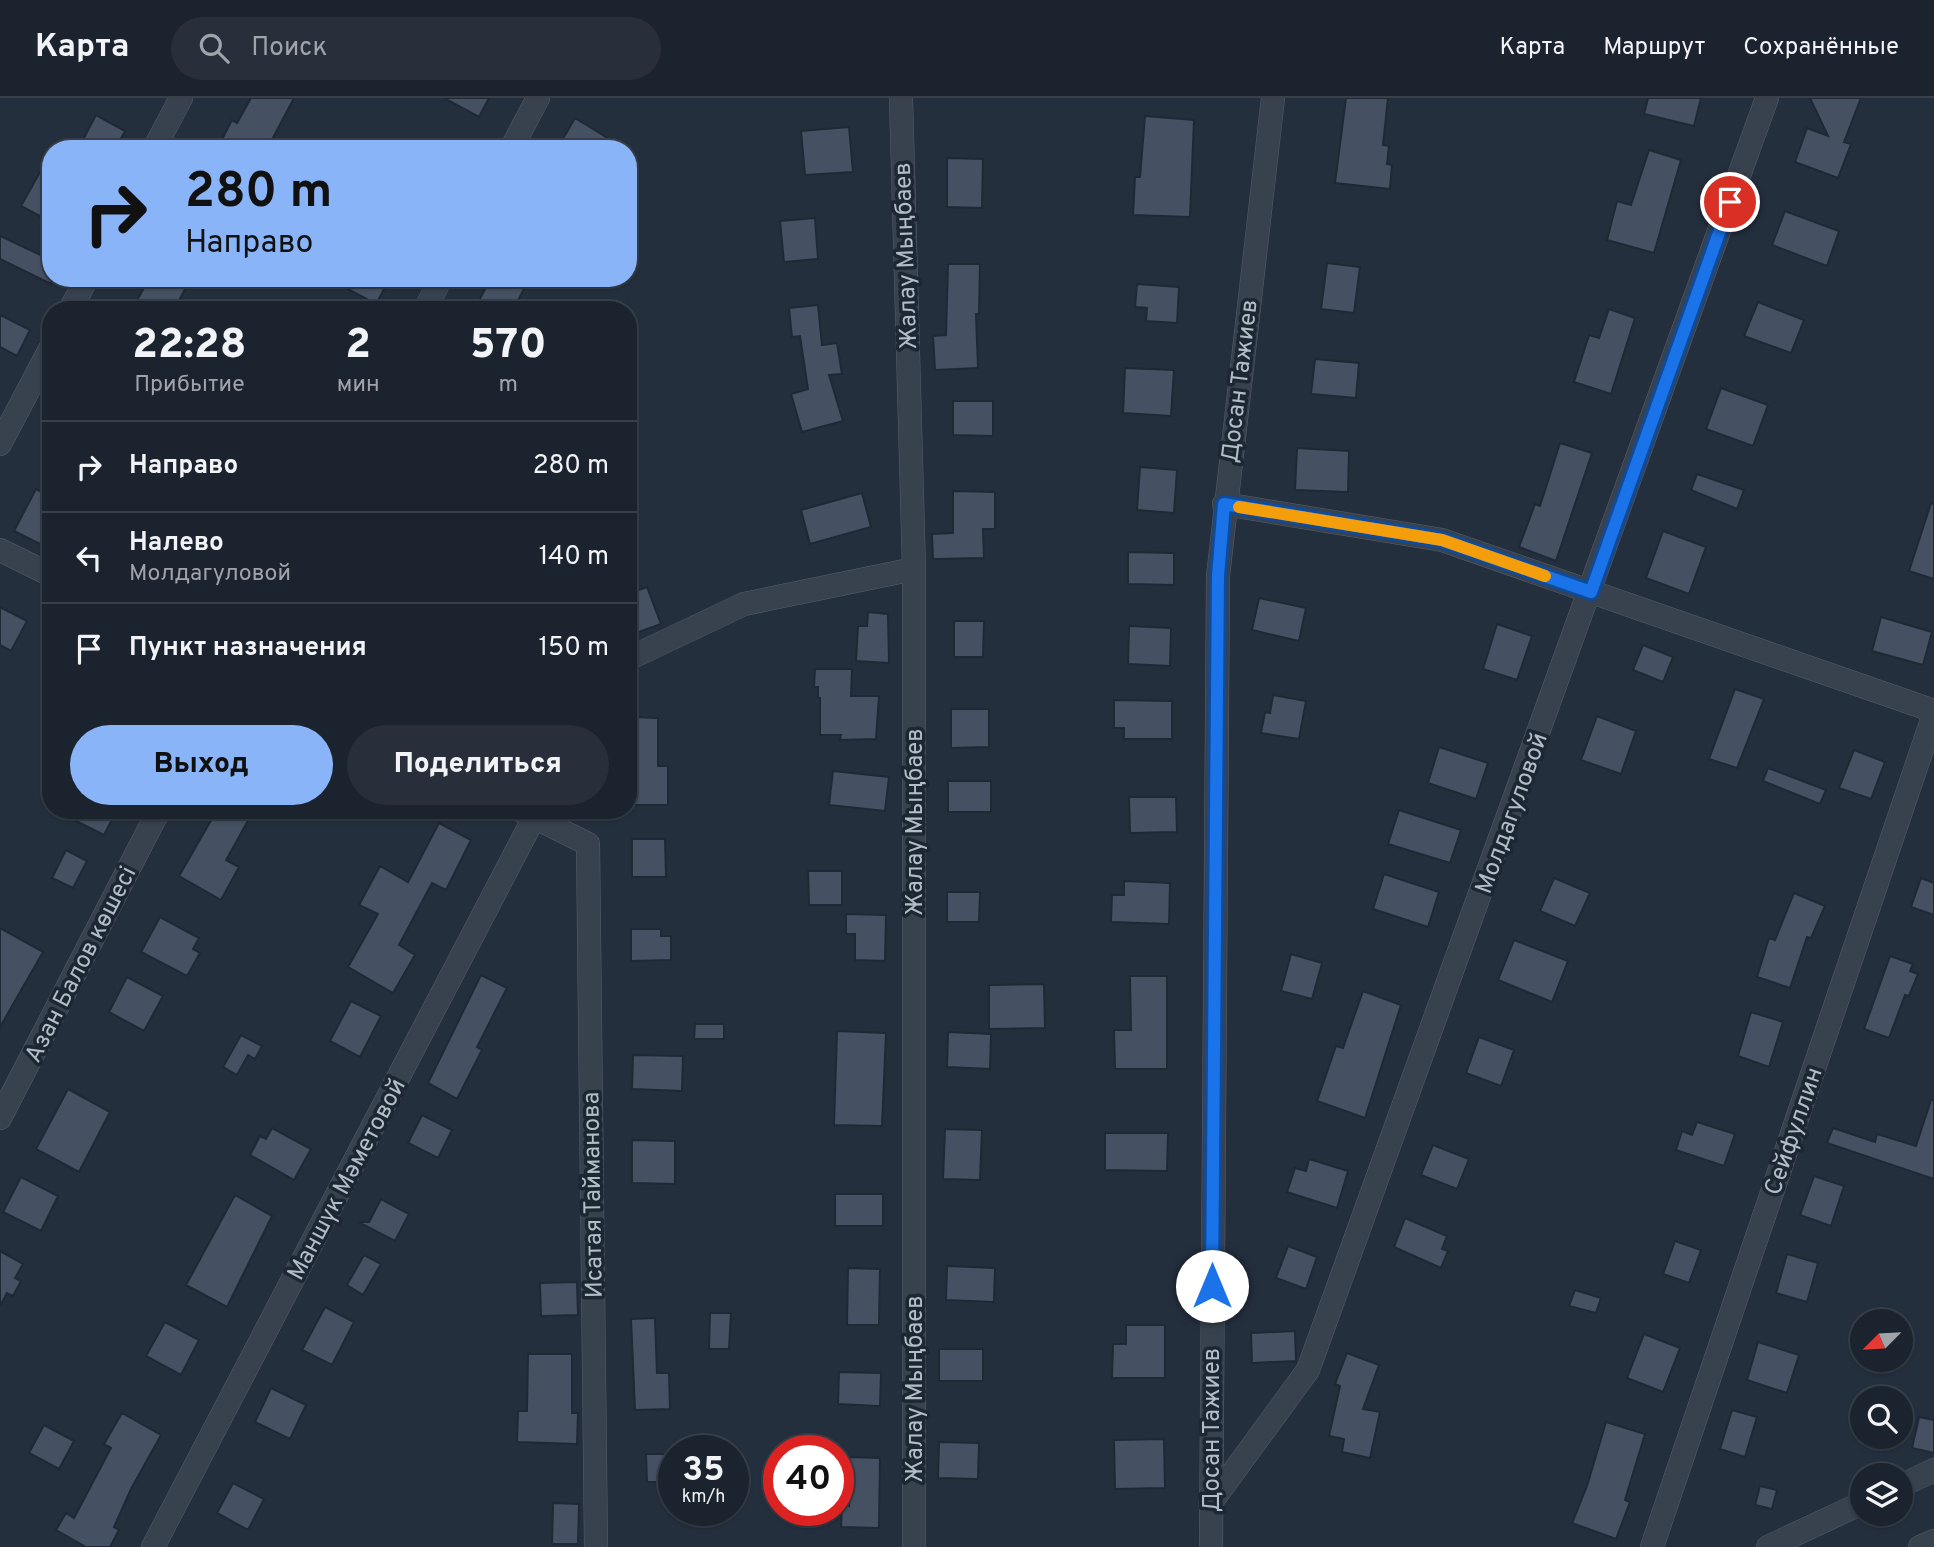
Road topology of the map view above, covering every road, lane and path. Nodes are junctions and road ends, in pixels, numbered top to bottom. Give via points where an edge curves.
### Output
1 (181, 98) edge
2 (538, 98) edge
3 (901, 98) edge
4 (1273, 98) edge
5 (1767, 98) edge
6 (159, 140) edge
7 (516, 140) edge
8 (42, 364) edge
9 (0, 444) edge
10 (1224, 504) junction
11 (0, 550) edge
12 (914, 569) junction
13 (42, 571) edge
14 (1591, 592) junction
15 (637, 655) edge
16 (1934, 713) edge
17 (154, 819) edge
18 (528, 819) edge
19 (542, 819) edge
20 (0, 1118) edge
21 (1934, 1470) edge
22 (1913, 1480) edge
23 (1210, 1504) junction
24 (1850, 1509) edge
25 (1934, 1541) edge
26 (153, 1547) edge
27 (596, 1547) edge
28 (914, 1547) edge
29 (1211, 1547) edge
30 (1652, 1547) edge
31 (1768, 1547) edge
32 (1920, 1547) edge

1 - 6 street
2 - 7 street
3 - 12 street, Жалау Мыңбаев
4 - 10 street, Досан Тажиев
5 - 14 street, Молдагуловой
8 - 9 street
10 - 14 street via 1442,540
10 - 23 street, Досан Тажиев via 1218,576
11 - 13 street
12 - 15 street via 744,604
12 - 28 street, Жалау Мыңбаев
14 - 16 street
14 - 23 street, Молдагуловой via 1308,1370
16 - 30 street, Сейфуллин
17 - 20 street, Азан Балов көшесі
18 - 26 street, Маншүк Мәметовой
19 - 27 street, Исатая Тайманова via 588,844
21 - 22 street
23 - 29 street, Досан Тажиев
24 - 31 street
25 - 32 street

